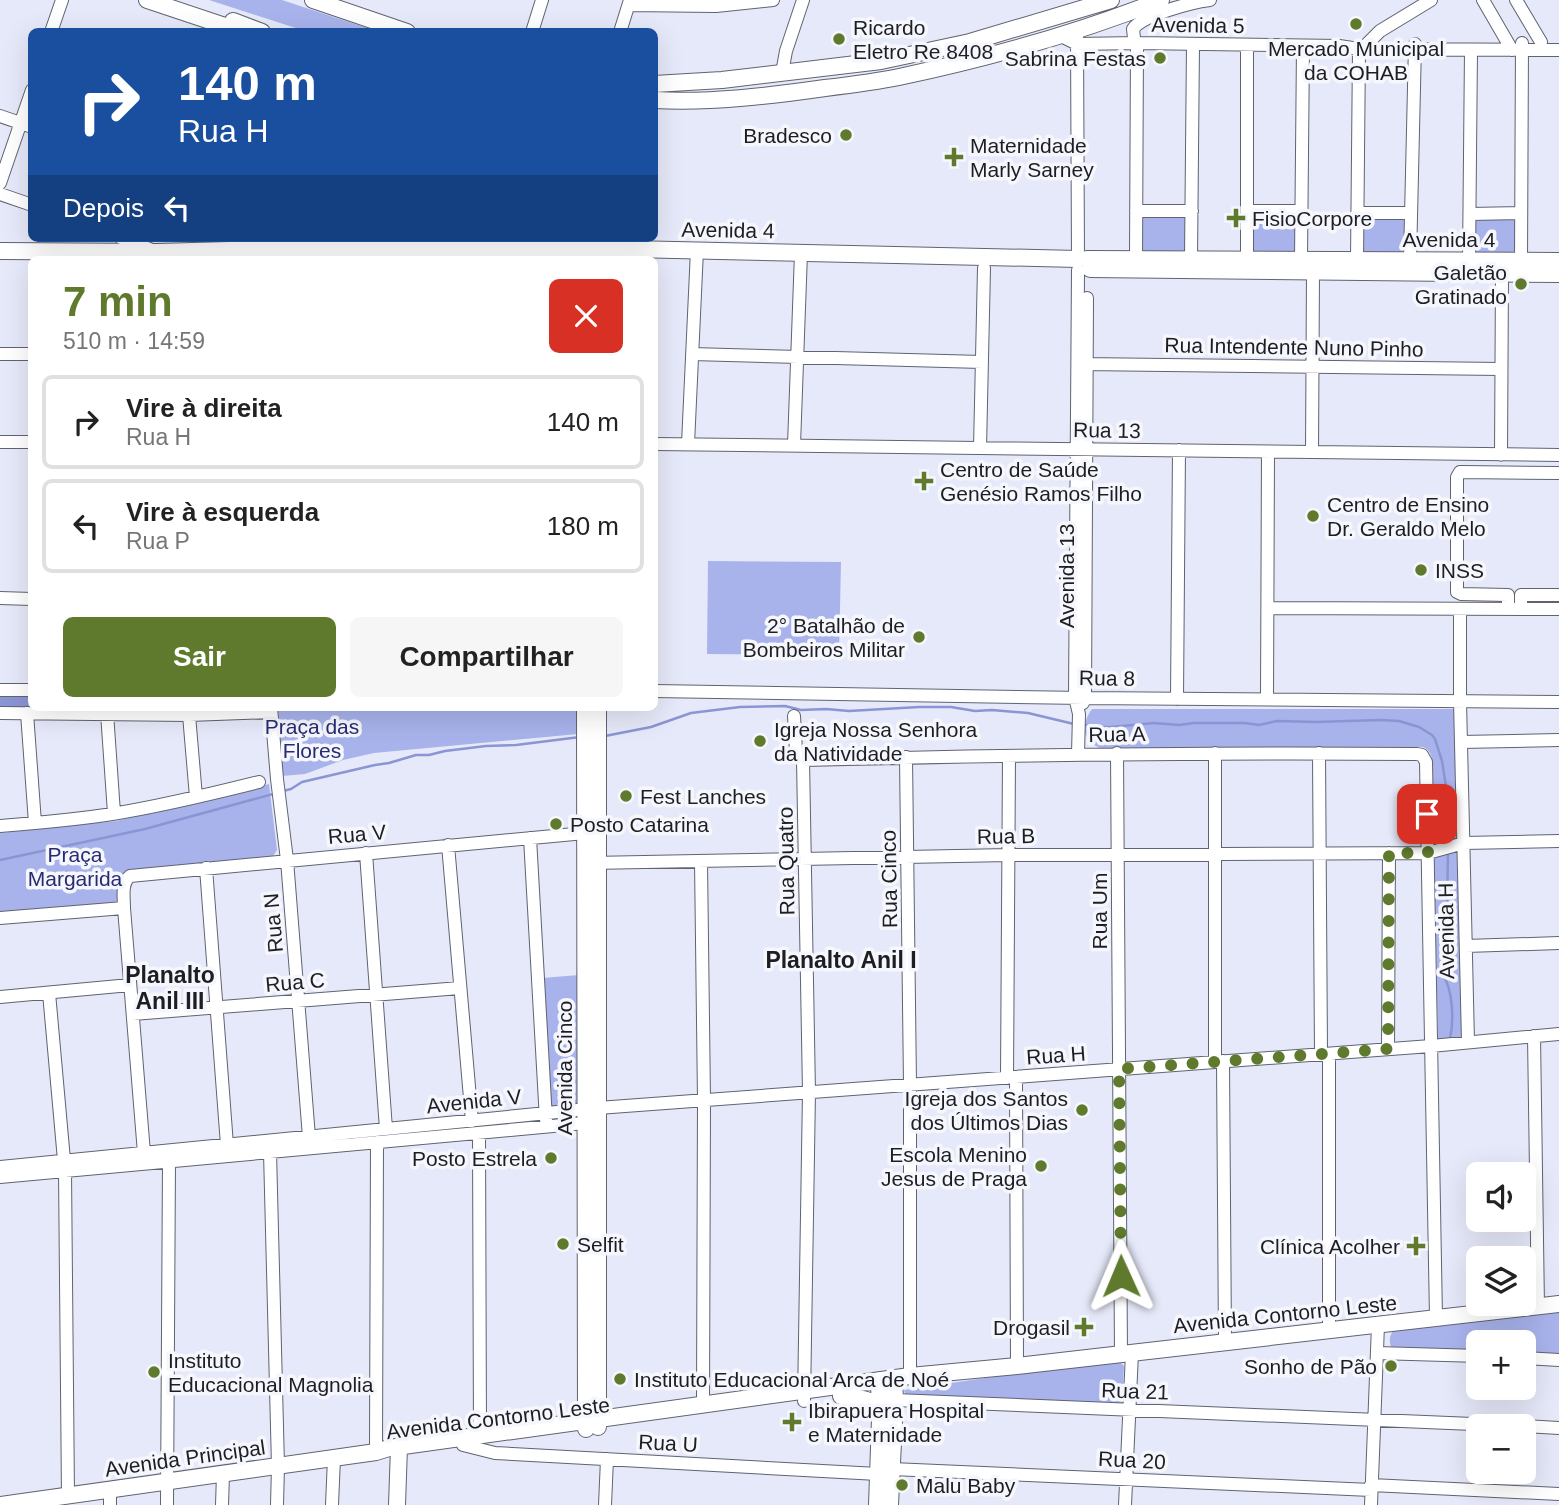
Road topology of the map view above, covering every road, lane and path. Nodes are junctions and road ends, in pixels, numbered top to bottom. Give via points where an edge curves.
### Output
1 (62, 0) edge
2 (147, 0) edge
3 (191, 0) edge
4 (299, 0) edge
5 (313, 0) edge
6 (542, 0) edge
7 (773, 0) edge
8 (803, 0) edge
9 (1111, 0) edge
10 (1161, 0) edge
11 (1210, 0) edge
12 (1431, 0) edge
13 (1483, 0) edge
14 (1516, 0) edge
15 (1190, 1) edge
16 (629, 3) edge
17 (717, 3) edge
18 (345, 5) edge
19 (1077, 5) edge
20 (52, 28) edge
21 (231, 28) edge
22 (251, 28) edge
23 (398, 28) edge
24 (533, 28) edge
25 (621, 28) edge
26 (1077, 37) junction
27 (1541, 42) junction
28 (1559, 42) edge
29 (1137, 43) junction
30 (1193, 44) junction
31 (1247, 45) junction
32 (1303, 46) junction
33 (1363, 46) junction
34 (1415, 46) junction
35 (1516, 46) junction
36 (1471, 50) junction
37 (1559, 50) edge
38 (782, 73) junction
39 (658, 84) edge
40 (658, 100) edge
41 (0, 116) edge
42 (26, 125) edge
43 (0, 183) edge
44 (0, 194) edge
45 (28, 204) edge
46 (1136, 211) junction
47 (1192, 211) junction
48 (1247, 211) junction
49 (1302, 211) junction
50 (1357, 213) junction
51 (1411, 213) junction
52 (1470, 214) junction
53 (1521, 214) junction
54 (133, 242) edge
55 (496, 243) edge
56 (368, 248) edge
57 (158, 250) edge
58 (0, 251) edge
59 (269, 251) edge
60 (590, 251) edge
61 (33, 256) edge
62 (57, 256) edge
63 (564, 256) edge
64 (697, 256) junction
65 (28, 258) edge
66 (801, 258) junction
67 (834, 259) junction
68 (1136, 259) junction
69 (1191, 259) junction
70 (1247, 259) junction
71 (0, 260) edge
72 (658, 260) edge
73 (1357, 260) junction
74 (1410, 260) junction
75 (1469, 261) junction
76 (1521, 261) junction
77 (1082, 265) junction
78 (1218, 265) junction
79 (1307, 266) junction
80 (1334, 266) junction
81 (1442, 267) junction
82 (1555, 267) edge
83 (984, 268) junction
84 (1502, 273) junction
85 (0, 354) edge
86 (28, 354) edge
87 (692, 354) junction
88 (798, 357) junction
89 (982, 362) junction
90 (1082, 364) junction
91 (1312, 367) junction
92 (1501, 369) junction
93 (0, 442) edge
94 (28, 442) edge
95 (658, 444) edge
96 (688, 444) junction
97 (794, 445) junction
98 (980, 448) junction
99 (1082, 449) junction
100 (1179, 450) junction
101 (1268, 452) junction
102 (1312, 452) junction
103 (1501, 454) junction
104 (1559, 455) edge
105 (1559, 472) edge
106 (1559, 595) edge
107 (0, 598) edge
108 (28, 599) edge
109 (1268, 608) junction
110 (1460, 609) junction
111 (1559, 609) edge
112 (0, 690) edge
113 (28, 690) edge
114 (658, 691) edge
115 (1080, 697) junction
116 (1177, 699) junction
117 (1267, 699) junction
118 (1460, 701) junction
119 (1559, 702) edge
120 (255, 711) edge
121 (271, 711) edge
122 (591, 711) edge
123 (0, 713) edge
124 (27, 713) junction
125 (107, 713) junction
126 (189, 715) junction
127 (794, 716) dead end
128 (1559, 740) edge
129 (1461, 742) junction
130 (1117, 753) junction
131 (1215, 753) junction
132 (1319, 753) junction
133 (1079, 754) junction
134 (1009, 755) junction
135 (906, 757) junction
136 (803, 760) junction
137 (591, 761) junction
138 (259, 782) dead end
139 (196, 797) junction
140 (114, 814) junction
141 (35, 823) junction
142 (0, 826) edge
143 (585, 833) junction
144 (530, 838) junction
145 (1559, 841) edge
146 (448, 845) junction
147 (1445, 848) junction
148 (366, 853) junction
149 (1320, 853) junction
150 (1389, 853) junction
151 (1215, 854) junction
152 (1009, 855) junction
153 (1118, 855) junction
154 (908, 857) junction
155 (805, 859) junction
156 (287, 860) junction
157 (701, 861) junction
158 (591, 863) junction
159 (206, 868) junction
160 (124, 908) junction
161 (0, 918) edge
162 (1559, 943) edge
163 (1466, 946) junction
164 (130, 985) junction
165 (460, 988) junction
166 (50, 993) junction
167 (377, 994) junction
168 (0, 997) edge
169 (299, 1000) junction
170 (216, 1007) junction
171 (133, 1014) junction
172 (1559, 1034) edge
173 (1534, 1036) junction
174 (1468, 1042) junction
175 (1431, 1046) junction
176 (1388, 1049) junction
177 (1325, 1054) junction
178 (1219, 1062) junction
179 (1119, 1069) junction
180 (1012, 1077) junction
181 (910, 1085) junction
182 (809, 1092) junction
183 (704, 1100) junction
184 (589, 1114) junction
185 (546, 1120) junction
186 (472, 1121) junction
187 (386, 1129) junction
188 (479, 1133) junction
189 (309, 1136) junction
190 (377, 1142) junction
191 (227, 1145) junction
192 (270, 1152) junction
193 (144, 1153) junction
194 (169, 1161) junction
195 (64, 1165) junction
196 (0, 1167) edge
197 (0, 1177) edge
198 (1559, 1304) edge
199 (1538, 1307) junction
200 (1436, 1318) junction
201 (1378, 1325) junction
202 (1329, 1331) junction
203 (1225, 1342) junction
204 (1127, 1353) junction
205 (1377, 1353) junction
206 (1466, 1356) edge
207 (1536, 1359) edge
208 (1559, 1360) edge
209 (1017, 1366) junction
210 (910, 1376) junction
211 (888, 1388) junction
212 (804, 1396) junction
213 (841, 1396) junction
214 (703, 1405) junction
215 (1129, 1410) junction
216 (880, 1419) junction
217 (1374, 1421) junction
218 (592, 1424) junction
219 (1466, 1424) edge
220 (1536, 1427) edge
221 (1559, 1428) edge
222 (480, 1436) junction
223 (462, 1441) junction
224 (390, 1451) junction
225 (334, 1458) junction
226 (607, 1459) junction
227 (278, 1466) junction
228 (885, 1472) junction
229 (223, 1474) junction
230 (1126, 1479) junction
231 (168, 1482) junction
232 (1371, 1488) junction
233 (1559, 1494) edge
234 (110, 1497) edge
235 (58, 1499) edge
236 (1, 1505) edge
237 (167, 1505) edge
238 (222, 1505) edge
239 (277, 1505) edge
240 (332, 1505) edge
241 (387, 1505) edge
242 (397, 1505) edge
243 (605, 1505) edge
244 (877, 1505) edge
245 (890, 1505) edge
246 (1125, 1505) edge
247 (1371, 1505) edge

1 - 20 street
2 - 21 main road
3 - 22 main road via 201,9
4 - 18 main road
5 - 18 main road
6 - 24 street
7 - 17 street
8 - 38 street
9 - 19 main road
10 - 26 main road
11 - 15 street
12 - 33 street
13 - 35 street
14 - 27 street
15 - 29 street via 1139,22 1133,29
16 - 17 street
16 - 25 street
18 - 23 main road
19 - 38 main road via 970,42 881,61
26 - 29 street, Avenida 5
26 - 40 main road via 1059,35 897,78 772,95
26 - 77 street, Avenida 13
27 - 28 street, Avenida 5
27 - 35 street, Avenida 5
29 - 30 street, Avenida 5
29 - 46 street
30 - 31 street, Avenida 5
30 - 47 street
31 - 32 street, Avenida 5
31 - 48 street
32 - 33 street, Avenida 5
32 - 49 street
33 - 34 street, Avenida 5
33 - 50 street
34 - 35 street, Avenida 5
34 - 36 street, Avenida 5
34 - 51 street
35 - 36 street, Avenida 5
35 - 37 street, Avenida 5
35 - 53 street
36 - 52 street
38 - 39 main road
41 - 42 street
42 - 43 street
44 - 45 street
46 - 47 street
46 - 68 street
47 - 69 street
48 - 49 street
48 - 70 street
49 - 79 street
50 - 51 street
50 - 73 street
51 - 74 street
52 - 53 street
52 - 75 street
53 - 76 street
54 - 57 street
55 - 56 main road, Avenida 4
55 - 60 main road, Avenida 4
56 - 59 main road, Avenida 4
57 - 59 main road, Avenida 4
57 - 62 main road, Avenida 4
58 - 61 main road, Avenida 4
60 - 63 main road, Avenida 4
60 - 64 main road, Avenida 4
64 - 66 main road, Avenida 4
64 - 72 main road, Avenida 4
64 - 87 street
65 - 71 main road, Avenida 4
66 - 67 main road, Avenida 4
66 - 88 street
67 - 77 main road, Avenida 4
67 - 83 main road, Avenida 4
68 - 69 main road, Avenida 4
68 - 77 main road, Avenida 4
69 - 78 main road, Avenida 4
70 - 78 main road, Avenida 4
70 - 79 main road, Avenida 4
73 - 74 main road, Avenida 4
73 - 80 main road, Avenida 4
74 - 81 main road, Avenida 4
75 - 76 main road, Avenida 4
75 - 81 main road, Avenida 4
76 - 82 main road, Avenida 4
77 - 78 main road, Avenida 4
77 - 83 main road, Avenida 4
77 - 90 street, Avenida 13
78 - 79 main road, Avenida 4
79 - 80 main road, Avenida 4
79 - 91 street
80 - 81 main road, Avenida 4
81 - 84 main road, Avenida 4
82 - 84 main road, Avenida 4
83 - 89 street
84 - 92 street
85 - 86 street
87 - 88 street
87 - 96 street
88 - 89 street
88 - 97 street
89 - 98 street
90 - 91 street, Rua Intendente Nuno Pinho
90 - 99 street, Avenida 13
91 - 92 street, Rua Intendente Nuno Pinho
91 - 102 street
92 - 103 street
93 - 94 street
95 - 96 street, Rua 13
96 - 97 street, Rua 13
97 - 98 street, Rua 13
98 - 99 street, Rua 13
99 - 100 street, Rua 13
99 - 115 street, Avenida 13
100 - 101 street, Rua 13
100 - 116 street
101 - 102 street, Rua 13
101 - 109 street
102 - 103 street, Rua 13
103 - 104 street, Rua 13
105 - 106 street via 1460,472 1457,477 1457,592 1508,595 1515,604 1521,595
107 - 108 street
109 - 110 street
109 - 117 street
110 - 111 street
110 - 118 street, Avenida H
112 - 113 street
114 - 115 street, Rua 8
115 - 116 street, Rua 8
115 - 133 street, Avenida 13
116 - 117 street, Rua 8
117 - 118 street, Rua 8
118 - 119 street, Rua 8
118 - 129 street, Avenida H
120 - 126 street
121 - 156 street, Rua N
122 - 137 main road, Avenida Cinco
123 - 124 street
124 - 125 street
124 - 141 street
125 - 126 street
125 - 140 street
126 - 139 street
127 - 136 street, Rua Quatro via 796,751
128 - 129 street
129 - 147 street, Avenida H
130 - 131 street, Rua A
130 - 133 street, Rua A
130 - 153 street, Rua Um
131 - 132 street, Rua A
131 - 151 street
132 - 147 street, Rua A via 1417,754 1425,758
132 - 149 street
133 - 134 street, Rua A
134 - 135 street, Rua A
134 - 152 street
135 - 136 street, Rua A
135 - 154 street, Rua Cinco
136 - 155 street, Rua Quatro
137 - 143 main road, Avenida Cinco
137 - 158 main road, Avenida Cinco
138 - 139 street
139 - 140 street
140 - 141 street
141 - 142 street
143 - 144 street, Rua V
143 - 158 main road, Avenida Cinco
144 - 146 street, Rua V
144 - 185 street
145 - 147 street
146 - 148 street, Rua V
146 - 165 street
147 - 150 street, Rua B
147 - 163 street, Avenida H
147 - 175 street
148 - 156 street, Rua V
148 - 167 street
149 - 150 street, Rua B
149 - 151 street, Rua B
149 - 177 street
150 - 176 street
151 - 153 street, Rua B
151 - 178 street
152 - 153 street, Rua B
152 - 154 street, Rua B
152 - 180 street
153 - 179 street, Rua Um
154 - 155 street, Rua B
154 - 181 street, Rua Cinco
155 - 157 street, Rua B
155 - 182 street, Rua Quatro
156 - 159 street, Rua V
156 - 169 street, Rua N
157 - 158 street, Rua B
157 - 183 street
158 - 184 main road, Avenida Cinco
159 - 160 street, Rua V via 134,874 124,885
159 - 170 street
160 - 161 street
160 - 164 street
162 - 163 street
163 - 174 street, Avenida H
164 - 166 street
164 - 171 street
165 - 167 street, Rua C
165 - 186 street
166 - 168 street
166 - 195 street
167 - 169 street, Rua C
167 - 187 street
169 - 170 street, Rua C
169 - 189 street, Rua N
170 - 171 street, Rua C
170 - 191 street
171 - 193 street
172 - 173 street, Rua H
173 - 174 street, Rua H
173 - 199 street
174 - 175 street, Rua H
175 - 176 street, Rua H
175 - 200 street
176 - 177 street, Rua H
177 - 178 street, Rua H
177 - 202 street
178 - 179 street, Rua H
178 - 203 street
179 - 180 street, Rua H
179 - 204 street, Rua Um
180 - 181 street, Rua H
180 - 209 street
181 - 182 street, Rua H
181 - 210 street, Rua Cinco
182 - 183 street, Rua H
182 - 212 street, Rua Quatro
183 - 184 street, Rua H
183 - 214 street
184 - 185 street, Avenida V
184 - 218 main road, Avenida Cinco
185 - 186 street, Avenida V
185 - 188 street, Avenida V
186 - 187 street, Avenida V
187 - 189 street, Avenida V
188 - 190 street, Avenida V
188 - 222 street
189 - 191 street, Avenida V
190 - 192 street, Avenida V
190 - 224 street
191 - 193 street, Avenida V
192 - 194 street, Avenida V
192 - 227 street
193 - 195 street, Avenida V
194 - 195 street, Avenida V
194 - 231 street
195 - 196 street, Avenida V
195 - 197 street, Avenida V
195 - 235 street
198 - 199 main road, Avenida Contorno Leste
199 - 200 main road, Avenida Contorno Leste
200 - 201 main road, Avenida Contorno Leste
201 - 202 main road, Avenida Contorno Leste
201 - 205 street
202 - 203 main road, Avenida Contorno Leste
203 - 204 main road, Avenida Contorno Leste
204 - 209 main road, Avenida Contorno Leste
204 - 215 street, Rua Um
205 - 206 street
205 - 217 street
207 - 208 street
209 - 210 main road, Avenida Contorno Leste
209 - 211 main road, Avenida Contorno Leste
210 - 211 main road, Avenida Contorno Leste
211 - 212 main road, Avenida Contorno Leste
211 - 213 main road, Avenida Contorno Leste
211 - 215 street, Rua 21
211 - 216 main road
211 - 228 main road
212 - 213 main road, Avenida Contorno Leste
212 - 214 main road, Avenida Contorno Leste
212 - 218 main road, Avenida Contorno Leste
213 - 216 main road via 872,1401
214 - 218 main road, Avenida Contorno Leste
215 - 217 street, Rua 21
215 - 230 street, Rua Um
216 - 228 main road
217 - 219 street, Rua 21
217 - 232 street
218 - 222 main road, Avenida Contorno Leste
218 - 223 main road, Avenida Contorno Leste
220 - 221 street, Rua 21
222 - 223 main road, Avenida Contorno Leste
223 - 224 main road, Avenida Contorno Leste
223 - 226 street, Rua U via 495,1453
224 - 225 main road, Avenida Principal
224 - 241 main road
224 - 242 main road
225 - 227 main road, Avenida Principal
225 - 240 street
226 - 228 street, Rua U
226 - 243 street
227 - 229 main road, Avenida Principal
227 - 239 street
228 - 230 street, Rua 20
228 - 244 main road
228 - 245 main road
229 - 231 main road, Avenida Principal
229 - 238 street
230 - 232 street, Rua 20
230 - 246 street, Rua Um
231 - 234 main road, Avenida Principal
231 - 237 street
232 - 233 street, Rua 20
232 - 247 street
234 - 235 main road, Avenida Principal
235 - 236 main road, Avenida Principal

